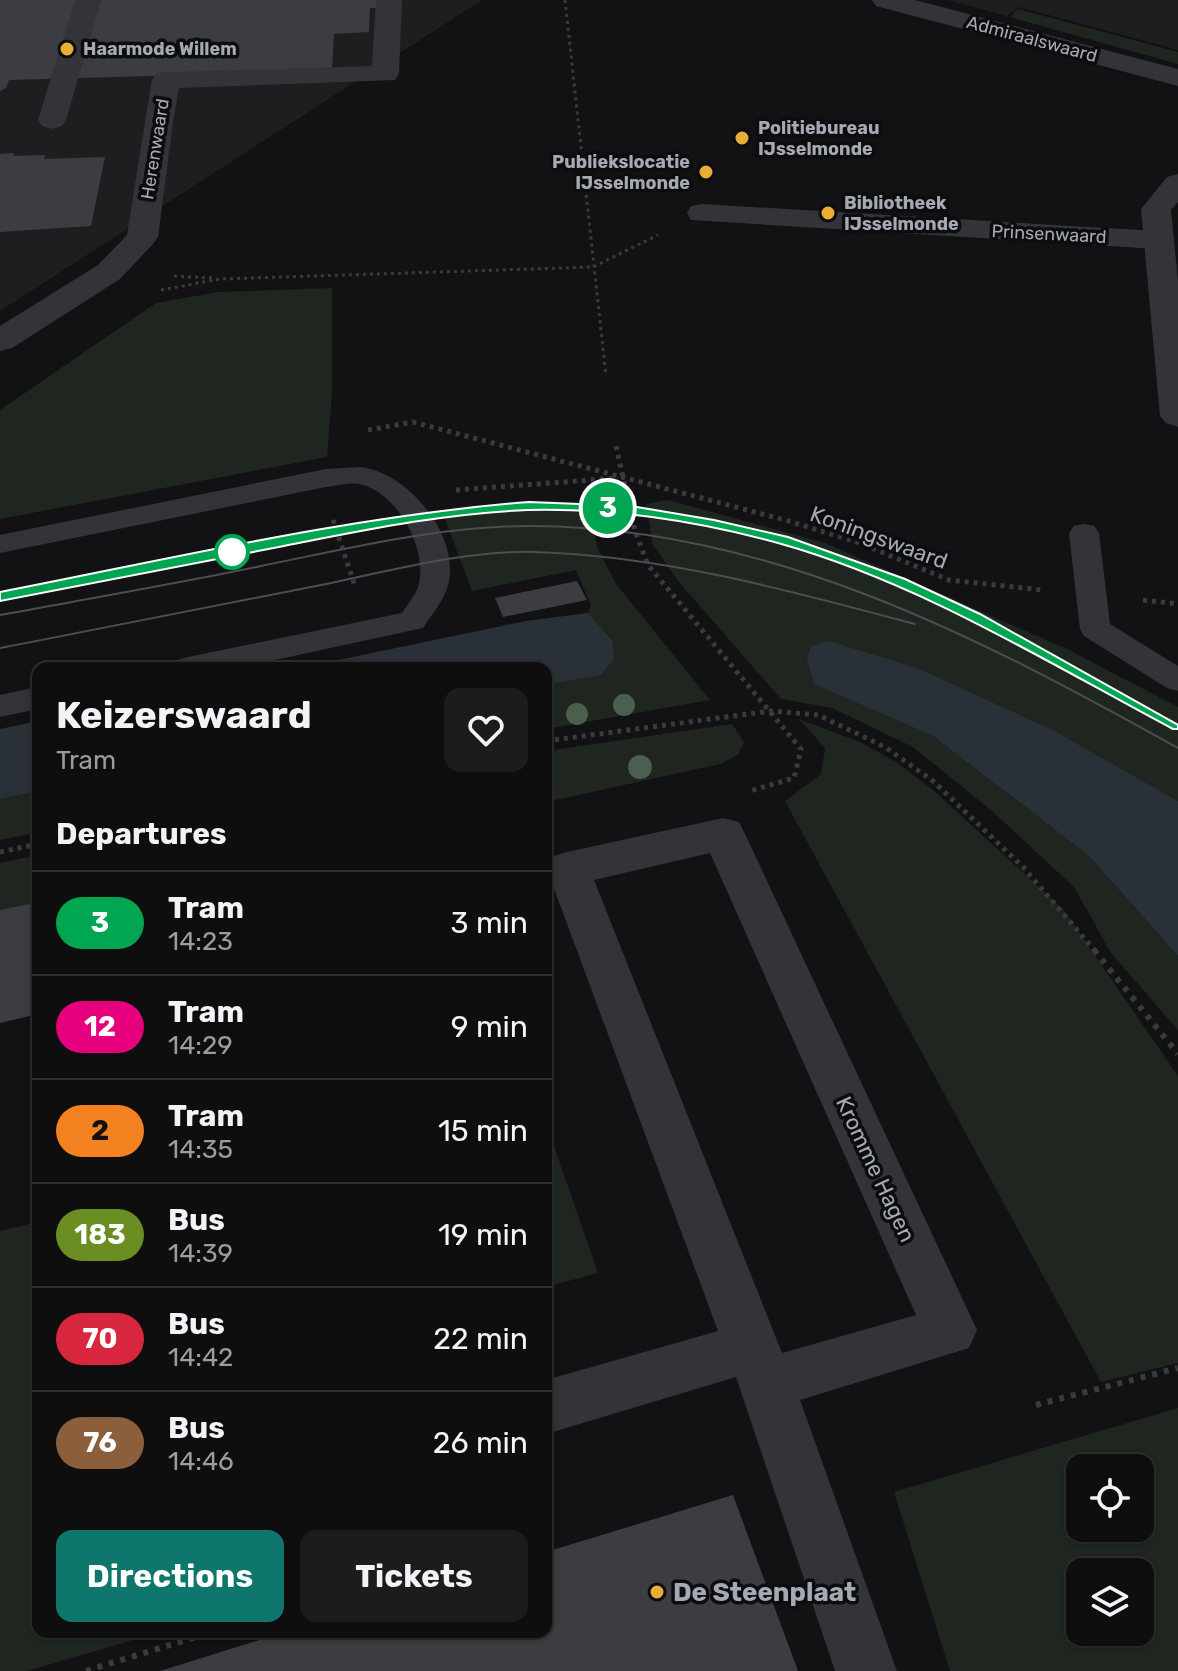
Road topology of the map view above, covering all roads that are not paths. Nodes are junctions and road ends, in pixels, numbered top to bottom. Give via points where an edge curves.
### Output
1 (88, 0) edge
2 (389, 0) edge
3 (885, 0) edge
4 (1178, 78) edge
5 (52, 120) dead end
6 (1178, 183) edge
7 (702, 213) road end
8 (1157, 240) junction
9 (0, 341) edge
10 (1178, 416) edge
11 (1084, 533) dead end
12 (0, 544) edge
13 (217, 662) edge
14 (1178, 680) edge
15 (32, 699) edge
16 (0, 706) edge
17 (759, 1365) junction
18 (552, 1406) edge
19 (866, 1671) edge

1 - 5 street
2 - 9 street, Herenwaard via 385,74 166,80 142,237 109,272
3 - 4 street, Admiraalswaard
6 - 8 street via 1156,209
7 - 8 street, Prinsenwaard
8 - 10 street
11 - 14 lane via 1095,629
12 - 13 lane via 326,478 367,476 398,493 418,517 434,565 434,586 412,621
15 - 16 lane
17 - 17 street, Kromme Hagen via 567,869 723,834 950,1330
17 - 18 street, Kromme Hagen
17 - 19 street

